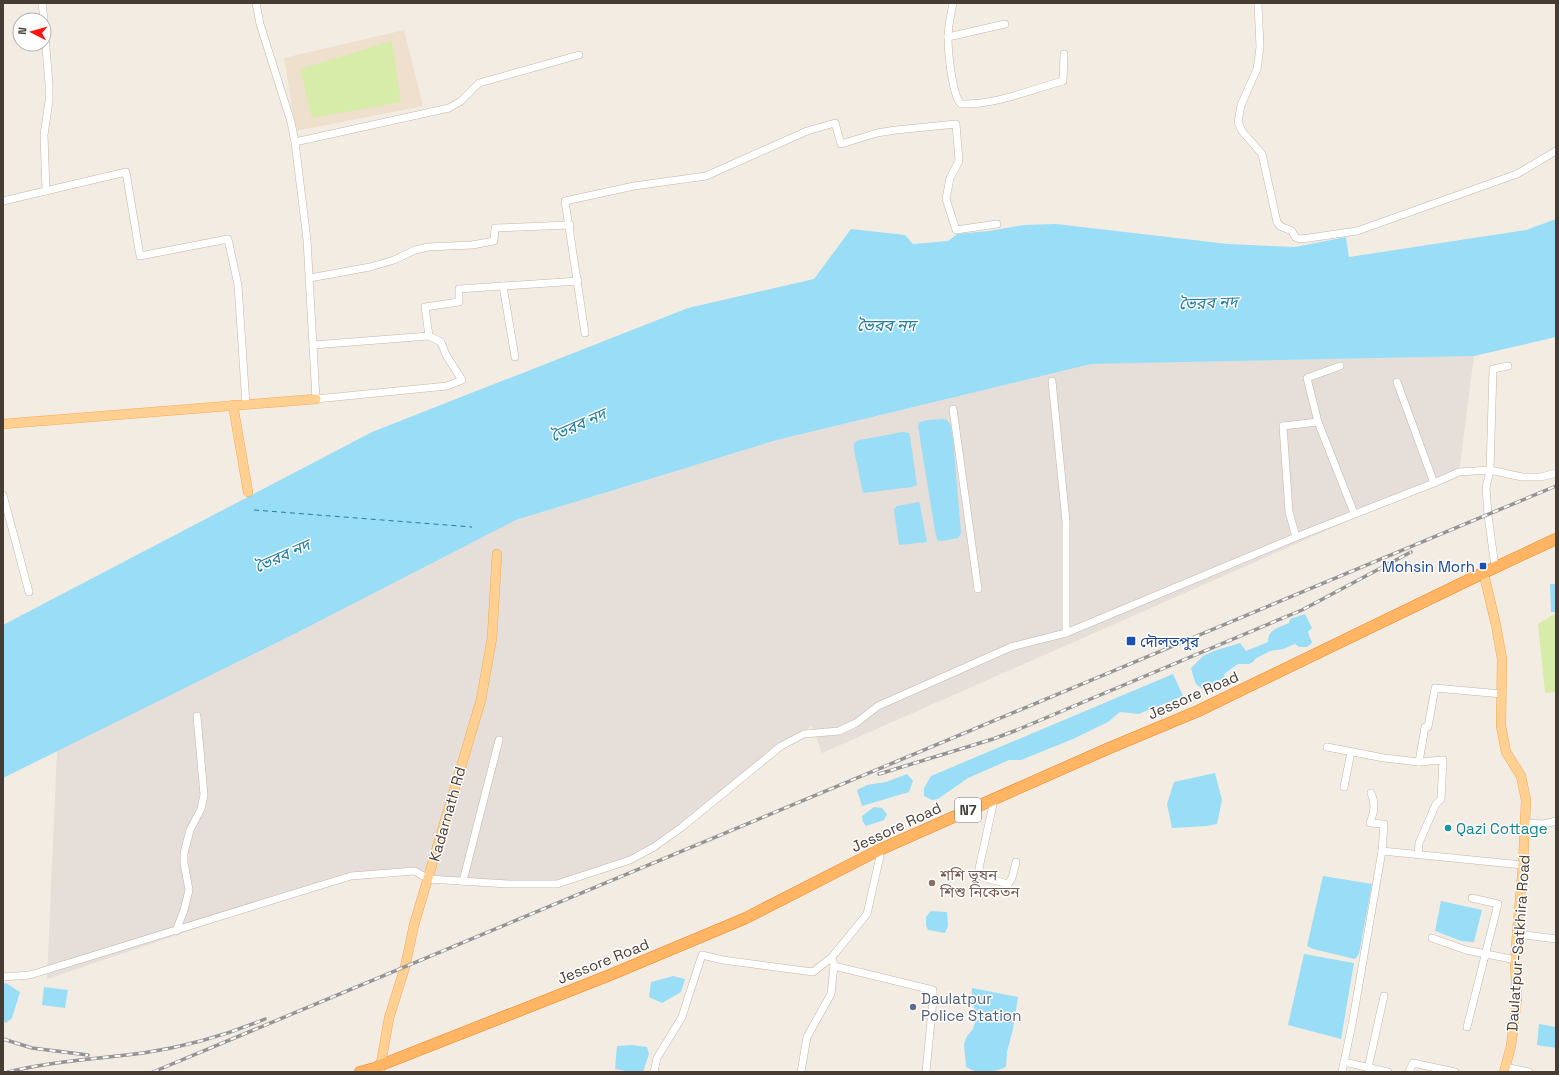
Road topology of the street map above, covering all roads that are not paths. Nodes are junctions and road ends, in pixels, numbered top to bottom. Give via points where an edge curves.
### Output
1 (256, 3) edge
2 (953, 3) edge
3 (1258, 3) edge
4 (1005, 24) dead end
5 (948, 37) junction
6 (46, 52) edge
7 (1064, 54) dead end
8 (579, 55) dead end
9 (295, 142) junction
10 (1556, 151) edge
11 (46, 191) junction
12 (3, 201) edge
13 (997, 224) dead end
14 (570, 225) junction
15 (310, 278) junction
16 (578, 281) junction
17 (503, 286) junction
18 (585, 332) dead end
19 (429, 336) junction
20 (313, 345) junction
21 (515, 357) dead end
22 (1340, 366) dead end
23 (1508, 366) dead end
24 (1052, 381) dead end
25 (1398, 382) dead end
26 (316, 399) junction
27 (246, 405) junction
28 (233, 406) junction
29 (953, 409) dead end
30 (1318, 422) junction
31 (3, 424) edge
32 (1490, 470) junction
33 (1556, 473) edge
34 (1434, 483) junction
35 (248, 492) dead end
36 (3, 495) edge
37 (1354, 513) junction
38 (1296, 536) junction
39 (1556, 539) edge
40 (1556, 545) edge
41 (497, 554) dead end
42 (1495, 567) junction
43 (1484, 579) junction
44 (978, 589) dead end
45 (29, 592) dead end
46 (1066, 633) junction
47 (1502, 694) junction
48 (197, 716) dead end
49 (498, 740) dead end
50 (1327, 747) dead end
51 (1351, 752) junction
52 (1419, 762) junction
53 (1344, 787) dead end
54 (1371, 793) dead end
55 (993, 805) junction
56 (1556, 820) edge
57 (1525, 823) junction
58 (1382, 851) junction
59 (1418, 855) junction
60 (880, 856) junction
61 (1016, 862) dead end
62 (1523, 865) junction
63 (428, 879) junction
64 (463, 880) junction
65 (1472, 898) dead end
66 (176, 930) junction
67 (1517, 934) junction
68 (1432, 938) dead end
69 (1556, 940) edge
70 (1486, 954) junction
71 (832, 957) junction
72 (1516, 960) junction
73 (834, 966) junction
74 (3, 977) edge
75 (1384, 996) dead end
76 (1467, 1027) dead end
77 (1344, 1062) junction
78 (379, 1068) edge
79 (1368, 1068) junction
80 (1505, 1069) edge
81 (360, 1072) edge
82 (654, 1072) edge
83 (800, 1072) edge
84 (926, 1072) edge
85 (1342, 1072) edge
86 (1388, 1072) edge
87 (1409, 1072) edge
88 (1455, 1072) edge
89 (1529, 1072) edge

1 - 9 street
2 - 5 street
3 - 10 street via 1260,47 1257,69 1241,105 1238,122 1242,131 1262,154 1277,222 1292,231 1295,237 1300,239 1357,231 1517,174
4 - 5 street
5 - 7 street via 952,75 961,104 1006,98 1063,81
6 - 11 street via 49,101 44,135
8 - 9 street via 479,83 461,102 449,108
9 - 15 street
11 - 12 street
11 - 27 street via 126,172 140,256 228,239 238,285
13 - 14 street via 956,230 946,199 950,178 959,160 956,124 877,133 841,144 835,123 807,131 706,176 634,186 565,201
14 - 15 street via 495,228 494,241 485,244 428,247 370,267
14 - 16 street
15 - 20 street
16 - 17 street
16 - 18 street
17 - 19 street via 459,289 459,302 425,307
17 - 21 street
19 - 20 street
19 - 26 street via 442,342 446,355 462,380 447,386
20 - 26 street
22 - 30 street via 1307,378
23 - 32 street via 1493,369
24 - 46 street via 1066,522
25 - 34 street
26 - 27 main road
27 - 28 main road
28 - 31 main road
28 - 35 main road
29 - 44 street
30 - 37 street
30 - 38 street via 1283,426 1289,512
32 - 33 street via 1522,477 1541,477
32 - 34 street via 1459,472
32 - 42 street via 1486,488
34 - 37 street
36 - 45 street
37 - 38 street
38 - 46 street
39 - 42 highway, Jessore Road / N7
40 - 43 highway, Jessore Road / N7
41 - 63 main road, Kadarnath Rd via 492,638 481,700
42 - 78 highway, Jessore Road / N7 via 1198,711 879,850 746,918
43 - 47 main road, Daulatpur-Satkhira Road via 1502,659
43 - 55 highway, Jessore Road / N7 via 1244,696
46 - 64 street via 1011,647 878,706 856,723 839,731 804,734 792,740 781,746 665,839 630,860 557,884 508,884
47 - 52 street via 1435,688
47 - 57 main road, Daulatpur-Satkhira Road via 1501,726 1506,752 1521,776 1526,800
48 - 66 street via 204,795 201,809 190,830 184,854 189,890
49 - 64 street
50 - 51 street
51 - 52 street
51 - 53 street
52 - 59 street via 1443,760 1441,799 1436,804 1419,843
54 - 58 street via 1374,811 1370,823 1384,824
55 - 60 highway, Jessore Road / N7
55 - 61 street via 979,868 982,877 1008,884
56 - 57 street via 1544,824
57 - 62 main road, Daulatpur-Satkhira Road
58 - 59 street
58 - 77 street
59 - 62 street
60 - 71 street via 867,914
60 - 78 highway, Jessore Road / N7 via 746,924 410,1060
62 - 67 main road, Daulatpur-Satkhira Road
63 - 64 street
63 - 66 street via 415,871 351,876
63 - 78 main road, Kadarnath Rd via 389,1018
65 - 70 street via 1498,904
66 - 74 street via 30,975
67 - 69 street
67 - 72 main road, Daulatpur-Satkhira Road
68 - 70 street
70 - 72 street
70 - 76 street
71 - 73 street
71 - 82 street via 813,972 702,955 682,1018 657,1058
72 - 80 main road, Daulatpur-Satkhira Road via 1517,998 1511,1046
73 - 83 street via 831,994 807,1037
73 - 84 street via 933,990
75 - 79 street
77 - 79 street
77 - 85 street
78 - 81 highway, Jessore Road / N7
79 - 86 street
80 - 89 street
87 - 88 street via 1413,1063

